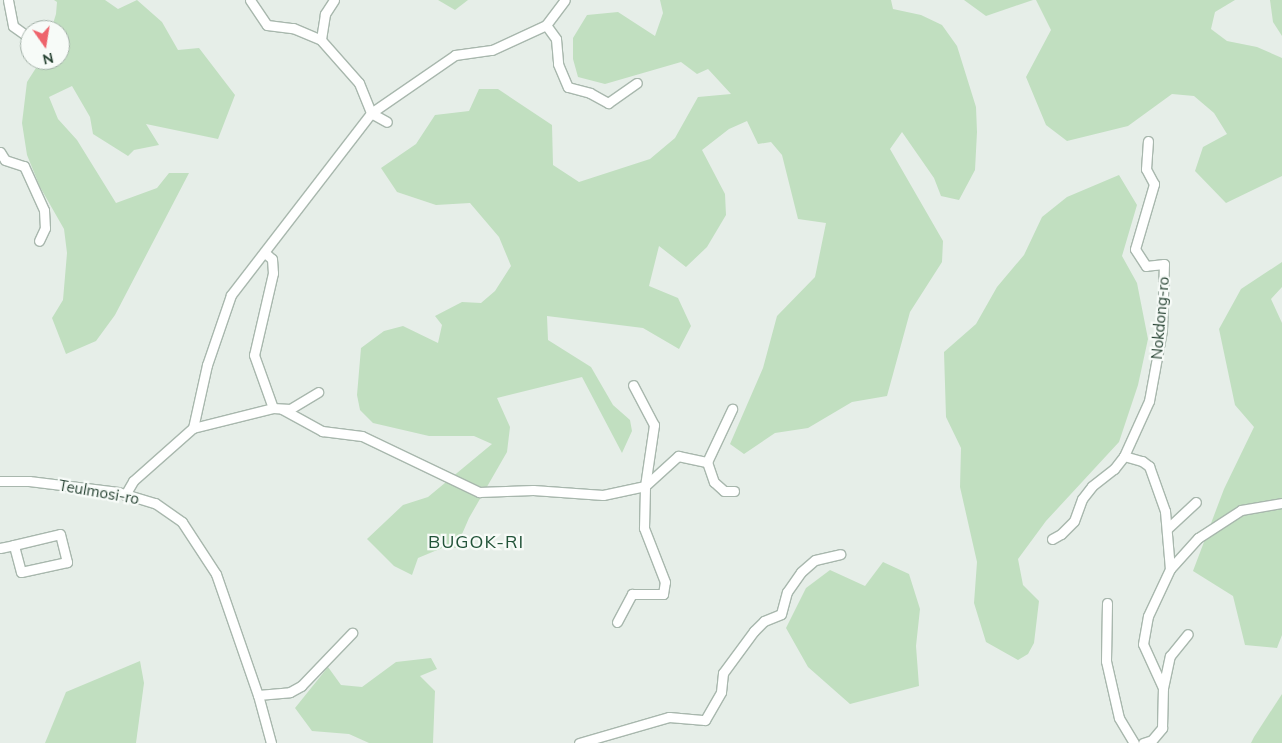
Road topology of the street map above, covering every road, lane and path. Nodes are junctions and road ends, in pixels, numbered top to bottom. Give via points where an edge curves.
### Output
1 (8, 0) edge
2 (250, 0) edge
3 (334, 0) edge
4 (565, 0) edge
5 (546, 25) junction
6 (20, 31) edge
7 (321, 40) junction
8 (637, 83) dead end
9 (371, 113) junction
10 (387, 122) dead end
11 (1148, 141) dead end
12 (0, 152) edge
13 (39, 242) dead end
14 (265, 253) junction
15 (633, 385) dead end
16 (318, 392) dead end
17 (277, 409) junction
18 (732, 409) dead end
19 (193, 428) junction
20 (1124, 456) junction
21 (707, 462) junction
22 (0, 481) edge
23 (645, 486) junction
24 (734, 491) dead end
25 (125, 495) junction
26 (1196, 502) dead end
27 (1282, 502) edge
28 (1168, 528) junction
29 (1052, 539) dead end
30 (14, 545) junction
31 (0, 548) edge
32 (840, 554) dead end
33 (1170, 569) junction
34 (1107, 603) dead end
35 (617, 622) dead end
36 (352, 633) dead end
37 (1188, 634) dead end
38 (1163, 688) junction
39 (258, 695) junction
40 (271, 743) edge
41 (579, 743) edge
42 (1134, 743) edge
43 (1143, 743) edge

1 - 6 street via 13,26
2 - 7 street via 267,25 293,28
3 - 7 street via 325,14
4 - 5 street
5 - 8 street via 556,39 558,64 568,87 590,93 608,103
5 - 9 street via 492,50 455,55
7 - 9 street via 359,83
9 - 10 street
9 - 14 street
11 - 20 street, Nokdong-ro via 1146,169 1154,184 1135,248 1146,266 1164,264 1162,330 1149,401
12 - 13 street via 5,160 24,166 44,210 45,228
14 - 17 street via 272,259 273,273 254,355
14 - 19 street via 232,296 207,365
15 - 23 street via 654,425
16 - 17 street via 290,409
17 - 19 street
17 - 23 street via 322,431 362,436 480,492 533,490 603,495
18 - 21 street
19 - 25 street via 133,481
20 - 28 street via 1149,466 1166,511
20 - 29 street, Nokdong-ro via 1114,469 1092,486 1074,520
21 - 23 street via 678,456
21 - 24 street via 714,482 724,491
22 - 25 street, Teulmosi-ro via 78,486
23 - 35 street via 644,528 665,582 663,594 632,594
25 - 39 street, Teulmosi-ro via 166,509 196,541 216,574
26 - 28 street
27 - 33 street via 1242,510 1198,538
28 - 33 street
30 - 30 street via 60,534 67,562 21,572
30 - 31 street
32 - 41 street via 815,560 801,572 787,592 781,614 764,621 754,631 723,673 721,692 705,720 669,716
33 - 38 street via 1148,616 1143,644
34 - 42 street via 1106,661 1118,718
36 - 39 street via 300,686 290,692
37 - 38 street via 1170,656
38 - 43 street via 1162,728 1152,740
39 - 40 street, Teulmosi-ro

